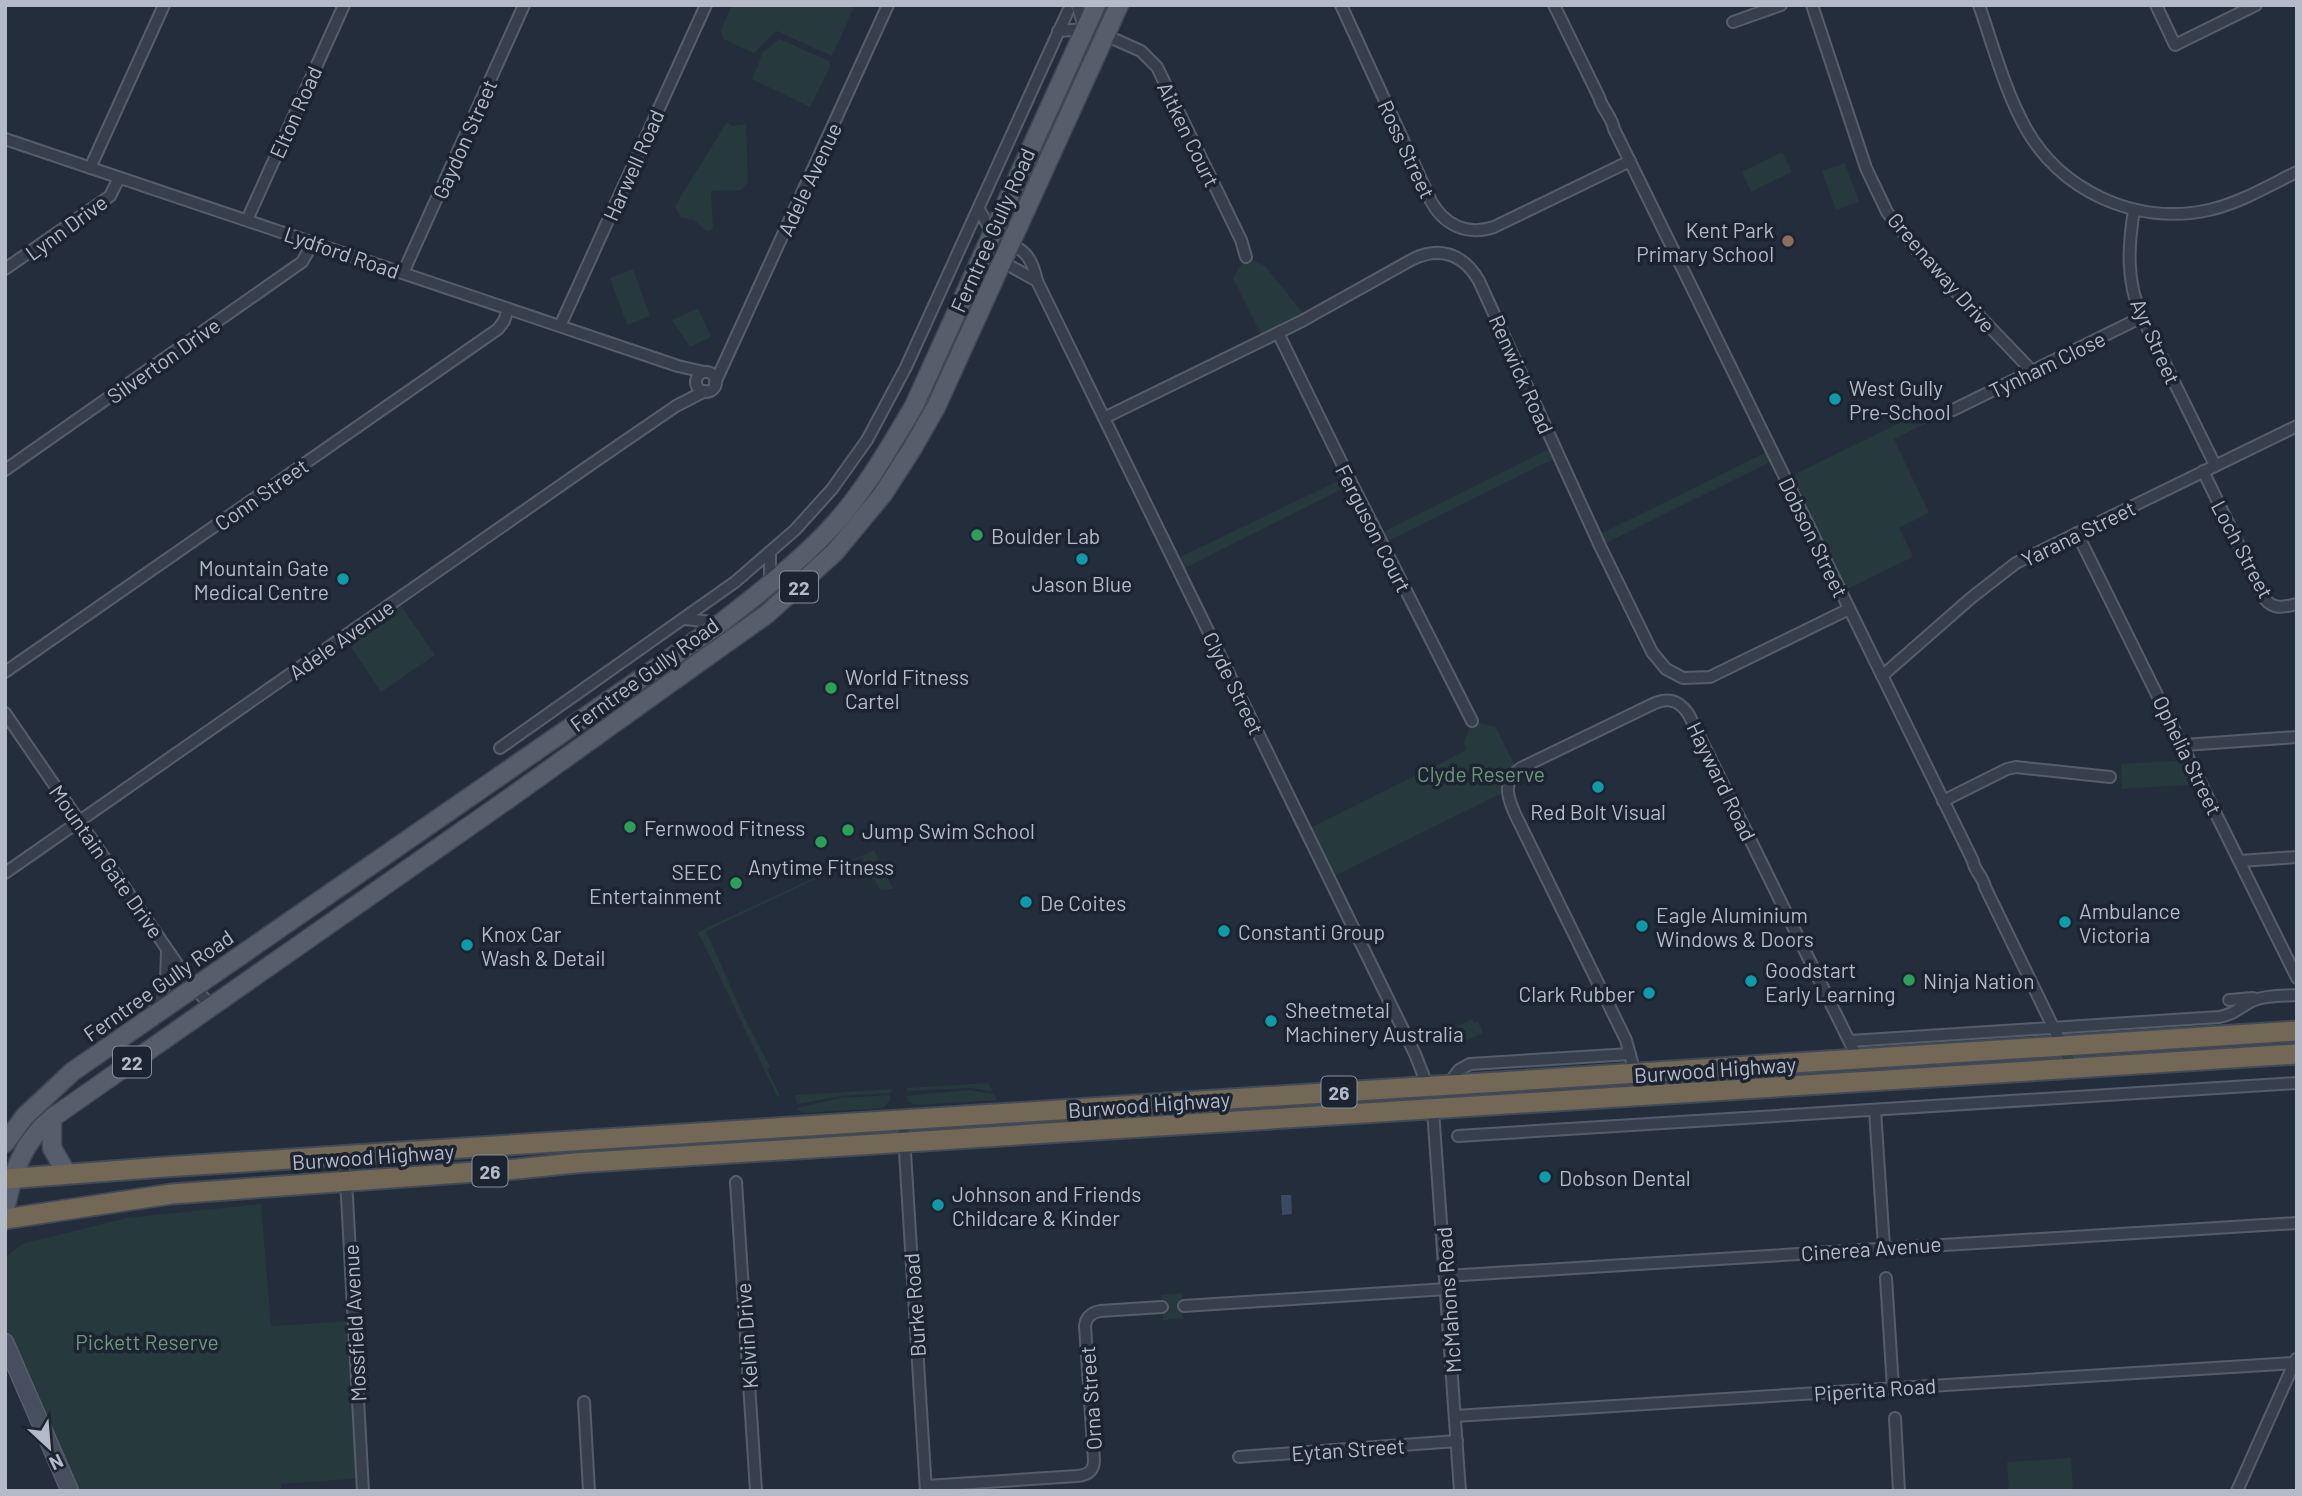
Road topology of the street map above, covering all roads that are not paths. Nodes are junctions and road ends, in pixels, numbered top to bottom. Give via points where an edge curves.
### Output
1 (164, 5) edge
2 (344, 5) edge
3 (524, 5) edge
4 (705, 5) edge
5 (888, 5) edge
6 (1096, 5) edge
7 (1119, 5) edge
8 (1341, 5) edge
9 (1554, 5) edge
10 (1781, 5) edge
11 (1812, 5) edge
12 (1979, 5) edge
13 (2156, 5) edge
14 (2256, 5) edge
15 (1072, 8) edge
16 (1733, 22) dead end
17 (1085, 29) junction
18 (1058, 31) junction
19 (1105, 35) junction
20 (5, 139) edge
21 (1630, 161) junction
22 (90, 167) junction
23 (2297, 172) edge
24 (119, 178) junction
25 (979, 209) junction
26 (2134, 210) junction
27 (247, 220) junction
28 (989, 239) junction
29 (313, 243) junction
30 (1010, 244) junction
31 (1246, 257) dead end
32 (1003, 262) junction
33 (5, 270) edge
34 (403, 273) junction
35 (1037, 281) junction
36 (968, 287) junction
37 (937, 301) junction
38 (508, 309) junction
39 (2142, 317) junction
40 (560, 326) junction
41 (1278, 333) junction
42 (2032, 371) junction
43 (704, 378) junction
44 (676, 406) junction
45 (1953, 410) dead end
46 (1104, 418) junction
47 (2297, 426) edge
48 (2215, 465) junction
49 (5, 470) edge
50 (2203, 471) junction
51 (2077, 533) junction
52 (770, 554) junction
53 (771, 584) junction
54 (2297, 604) edge
55 (1849, 609) junction
56 (685, 619) junction
57 (721, 623) junction
58 (5, 672) edge
59 (1882, 676) junction
60 (5, 713) edge
61 (584, 718) junction
62 (1472, 721) dead end
63 (524, 732) junction
64 (596, 737) junction
65 (2297, 737) edge
66 (2184, 745) junction
67 (500, 748) dead end
68 (523, 760) junction
69 (2110, 777) dead end
70 (1943, 800) junction
71 (80, 821) junction
72 (2297, 857) edge
73 (2240, 860) junction
74 (5, 873) edge
75 (167, 949) junction
76 (2297, 978) edge
77 (194, 987) junction
78 (2297, 996) edge
79 (2262, 998) junction
80 (2229, 1000) dead end
81 (212, 1006) junction
82 (152, 1016) junction
83 (2054, 1028) junction
84 (2297, 1031) edge
85 (1850, 1041) junction
86 (2063, 1046) junction
87 (2297, 1054) edge
88 (1858, 1059) junction
89 (1633, 1064) junction
90 (2073, 1068) junction
91 (2297, 1083) edge
92 (1437, 1086) junction
93 (1433, 1110) junction
94 (1875, 1110) junction
95 (25, 1116) junction
96 (52, 1118) junction
97 (902, 1120) junction
98 (5, 1128) edge
99 (1458, 1136) dead end
100 (904, 1142) junction
101 (5, 1143) edge
102 (342, 1156) junction
103 (67, 1174) junction
104 (9, 1179) edge
105 (345, 1180) junction
106 (736, 1182) dead end
107 (5, 1209) edge
108 (5, 1219) edge
109 (2297, 1223) edge
110 (1884, 1247) junction
111 (1446, 1276) junction
112 (1886, 1278) dead end
113 (1447, 1289) junction
114 (1184, 1306) dead end
115 (1162, 1307) dead end
116 (5, 1342) edge
117 (2296, 1361) edge
118 (1893, 1388) junction
119 (584, 1402) dead end
120 (1455, 1416) junction
121 (1895, 1418) dead end
122 (1457, 1441) junction
123 (1239, 1457) dead end
124 (1091, 1471) junction
125 (1101, 1480) dead end
126 (926, 1489) edge
127 (70, 1491) edge
128 (363, 1491) edge
129 (589, 1491) edge
130 (756, 1491) edge
131 (1460, 1491) edge
132 (1899, 1491) edge
133 (2237, 1491) edge

1 - 22 street
2 - 27 street, Elton Road
3 - 34 street, Gaydon Street
4 - 40 street, Harwell Road
5 - 43 street, Adele Avenue via 730,354
6 - 17 main road, Ferntree Gully Road / 22
7 - 19 main road, Ferntree Gully Road / 22
8 - 21 street, Ross Street via 1431,201 1450,224 1486,230
9 - 21 street, Dobson Street
10 - 16 street
11 - 42 street, Greenaway Drive via 1866,169 1887,212 1919,253
12 - 26 street via 2015,106 2042,153 2085,190
13 - 14 street via 2175,45
15 - 17 street
15 - 18 street, Ferntree Gully Road
17 - 18 street
17 - 28 main road, Ferntree Gully Road / 22
18 - 25 street, Ferntree Gully Road
19 - 30 main road, Ferntree Gully Road / 22
19 - 31 street, Aitken Court via 1141,51 1157,67
20 - 22 street, Lydford Road
21 - 55 street, Dobson Street
22 - 24 street, Lydford Road
23 - 26 street via 2210,209 2176,214
24 - 27 street, Lydford Road
24 - 33 street, Lynn Drive via 110,196
25 - 28 street
25 - 37 street, Ferntree Gully Road
26 - 39 street, Ayr Street via 2129,266
27 - 29 street, Lydford Road
28 - 30 street
28 - 32 street
28 - 36 main road, Ferntree Gully Road / 22
29 - 34 street, Lydford Road
29 - 49 street, Silverton Drive via 302,262
30 - 32 main road, Ferntree Gully Road / 22
30 - 35 street, Clyde Street via 1024,253
32 - 35 street
32 - 64 main road, Ferntree Gully Road / 22 via 924,428 854,532 767,614
34 - 38 street, Lydford Road
35 - 46 street, Clyde Street
36 - 37 street
36 - 53 main road, Ferntree Gully Road / 22 via 914,406 882,461 828,531
37 - 52 street, Ferntree Gully Road via 867,440 832,489
38 - 40 street, Lydford Road
38 - 58 street, Conn Street via 498,329
39 - 42 street, Tynham Close
39 - 48 street, Ayr Street
40 - 43 street, Lydford Road
41 - 46 street, Renwick Road
41 - 55 street, Renwick Road via 1424,254 1458,257 1479,281 1600,545 1652,652 1666,669 1683,678 1710,677
41 - 62 street, Ferguson Court
42 - 45 street, Tynham Close
43 - 44 street, Adele Avenue
43 - 44 street, Adele Avenue via 713,388
44 - 71 street, Adele Avenue
46 - 92 street, Clyde Street via 1414,1051
47 - 48 street, Yarana Street
48 - 50 street, Yarana Street
50 - 51 street, Yarana Street
50 - 54 street, Loch Street via 2268,602 2278,608
51 - 59 street, Yarana Street via 2006,569
51 - 66 street, Ophelia Street
52 - 53 street
52 - 56 street, Ferntree Gully Road
53 - 57 main road, Ferntree Gully Road / 22
55 - 59 street, Dobson Street
56 - 57 street
56 - 63 street, Ferntree Gully Road
57 - 61 main road, Ferntree Gully Road / 22
59 - 70 street, Dobson Street
60 - 71 street, Mountain Gate Drive
61 - 64 main road
61 - 68 main road, Ferntree Gully Road / 22
63 - 67 street, Ferntree Gully Road
63 - 68 street
64 - 81 main road, Ferntree Gully Road / 22
65 - 66 street
66 - 73 street, Ophelia Street
68 - 77 main road, Ferntree Gully Road / 22
69 - 70 street via 2016,767
70 - 83 street, Dobson Street
71 - 74 street, Adele Avenue
71 - 75 street, Mountain Gate Drive
72 - 73 street
73 - 76 street, Ophelia Street
75 - 77 street, Mountain Gate Drive
75 - 82 street via 166,982
77 - 81 street, Mountain Gate Drive
77 - 82 main road, Ferntree Gully Road / 22
78 - 79 street
79 - 80 street
79 - 83 street via 2226,1016
81 - 96 main road, Ferntree Gully Road / 22
82 - 95 main road, Ferntree Gully Road / 22 via 72,1072
83 - 85 street
83 - 86 street, Dobson Street
84 - 86 highway, Burwood Highway / 26
85 - 88 street, Hayward Road
85 - 89 street, Hayward Road via 1689,715 1681,704 1669,699 1521,768 1510,778 1506,791 1626,1040
86 - 88 highway, Burwood Highway / 26
86 - 90 street, Dobson Street
87 - 90 highway, Burwood Highway / 26
88 - 89 highway, Burwood Highway / 26
89 - 92 highway, Burwood Highway / 26
90 - 93 highway, Burwood Highway / 26
91 - 94 street
92 - 93 highway
92 - 97 highway, Burwood Highway / 26
93 - 100 highway, Burwood Highway / 26
93 - 111 street, McMahons Road
94 - 99 street
94 - 110 street
95 - 98 main road
95 - 101 main road, Ferntree Gully Road / 22
96 - 103 main road via 52,1149
96 - 104 main road, Ferntree Gully Road / 22 via 29,1141
97 - 100 street, Burke Road
97 - 102 highway, Burwood Highway / 26
100 - 105 highway, Burwood Highway / 26
100 - 126 street, Burke Road
102 - 103 highway, Burwood Highway / 26
102 - 105 street, Mossfield Avenue
103 - 104 highway, Burwood Highway / 26
104 - 107 main road, Ferntree Gully Road / 22
105 - 108 highway, Burwood Highway / 26 via 171,1194
105 - 128 street, Mossfield Avenue
106 - 130 street, Kelvin Drive
109 - 110 street, Cinerea Avenue
110 - 111 street, Cinerea Avenue
111 - 113 street, McMahons Road
112 - 118 street
113 - 114 street
113 - 120 street, McMahons Road
115 - 124 street, Orna Street via 1085,1312
116 - 127 main road
117 - 118 street, Piperita Road
117 - 133 street
118 - 120 street, Piperita Road
119 - 129 street
120 - 122 street, McMahons Road
121 - 132 street
122 - 123 street, Eytan Street
122 - 131 street, McMahons Road
124 - 125 street
124 - 126 street, Orna Street

